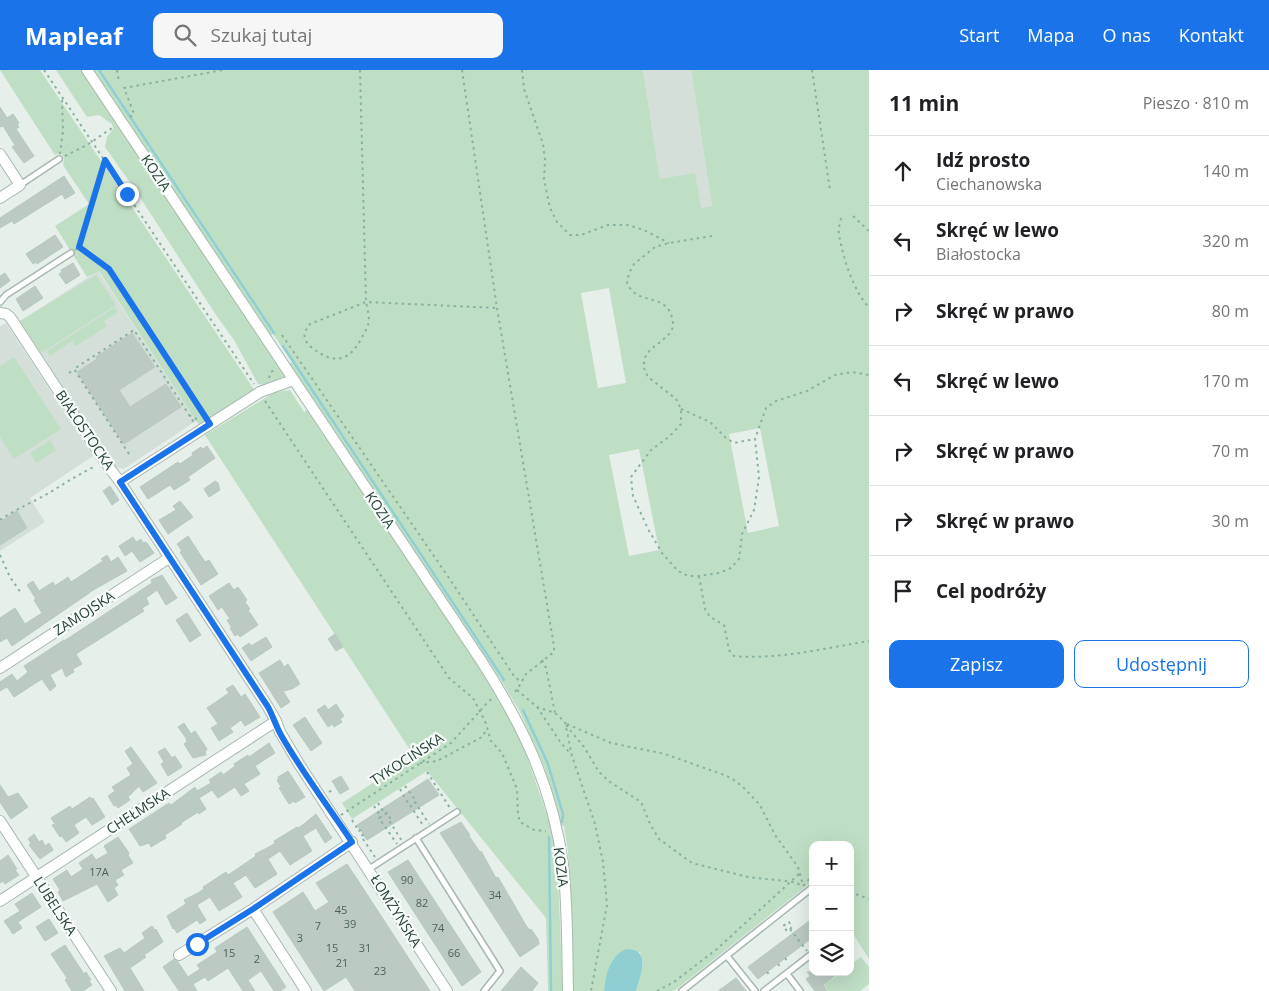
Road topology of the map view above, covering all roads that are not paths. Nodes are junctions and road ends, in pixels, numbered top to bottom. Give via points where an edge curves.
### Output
1 (87, 70) edge
2 (0, 154) edge
3 (59, 159) road end
4 (20, 185) junction
5 (0, 198) edge
6 (71, 253) road end
7 (0, 302) edge
8 (0, 313) edge
9 (293, 380) junction
10 (120, 482) junction
11 (169, 558) junction
12 (0, 668) edge
13 (276, 721) junction
14 (456, 814) road end
15 (0, 821) edge
16 (344, 831) joint
17 (416, 838) junction
18 (352, 842) junction
19 (369, 869) junction
20 (36, 877) junction
21 (809, 891) edge
22 (0, 901) edge
23 (253, 909) junction
24 (809, 954) edge
25 (179, 955) dead end
26 (727, 956) junction
27 (785, 972) junction
28 (111, 991) edge
29 (306, 991) edge
30 (447, 991) edge
31 (484, 991) edge
32 (568, 991) edge
33 (682, 991) edge
34 (755, 991) edge
35 (764, 991) edge
36 (800, 991) edge

1 - 9 street, KOZIA via 125,120
2 - 4 street
3 - 4 lane
4 - 5 street
6 - 7 lane
8 - 10 street, BIAŁOSTOCKA via 10,317
9 - 10 street via 262,391
9 - 32 street, KOZIA via 503,696 528,742 556,829 564,882
10 - 11 street, BIAŁOSTOCKA
11 - 12 street, ZAMOJSKA
11 - 13 street, BIAŁOSTOCKA
13 - 16 street, BIAŁOSTOCKA via 299,764
13 - 20 street, CHEŁMSKA
14 - 17 lane
15 - 20 street, LUBELSKA
16 - 18 street, ŁOMŻYŃSKA
17 - 19 lane
17 - 31 lane via 500,971
18 - 19 street, ŁOMŻYŃSKA
18 - 23 street
19 - 30 street, ŁOMŻYŃSKA
20 - 22 street, CHEŁMSKA
20 - 28 street, LUBELSKA
21 - 26 lane
23 - 25 street
23 - 29 street
24 - 27 lane
26 - 33 lane
26 - 34 lane
27 - 35 lane
27 - 36 lane

